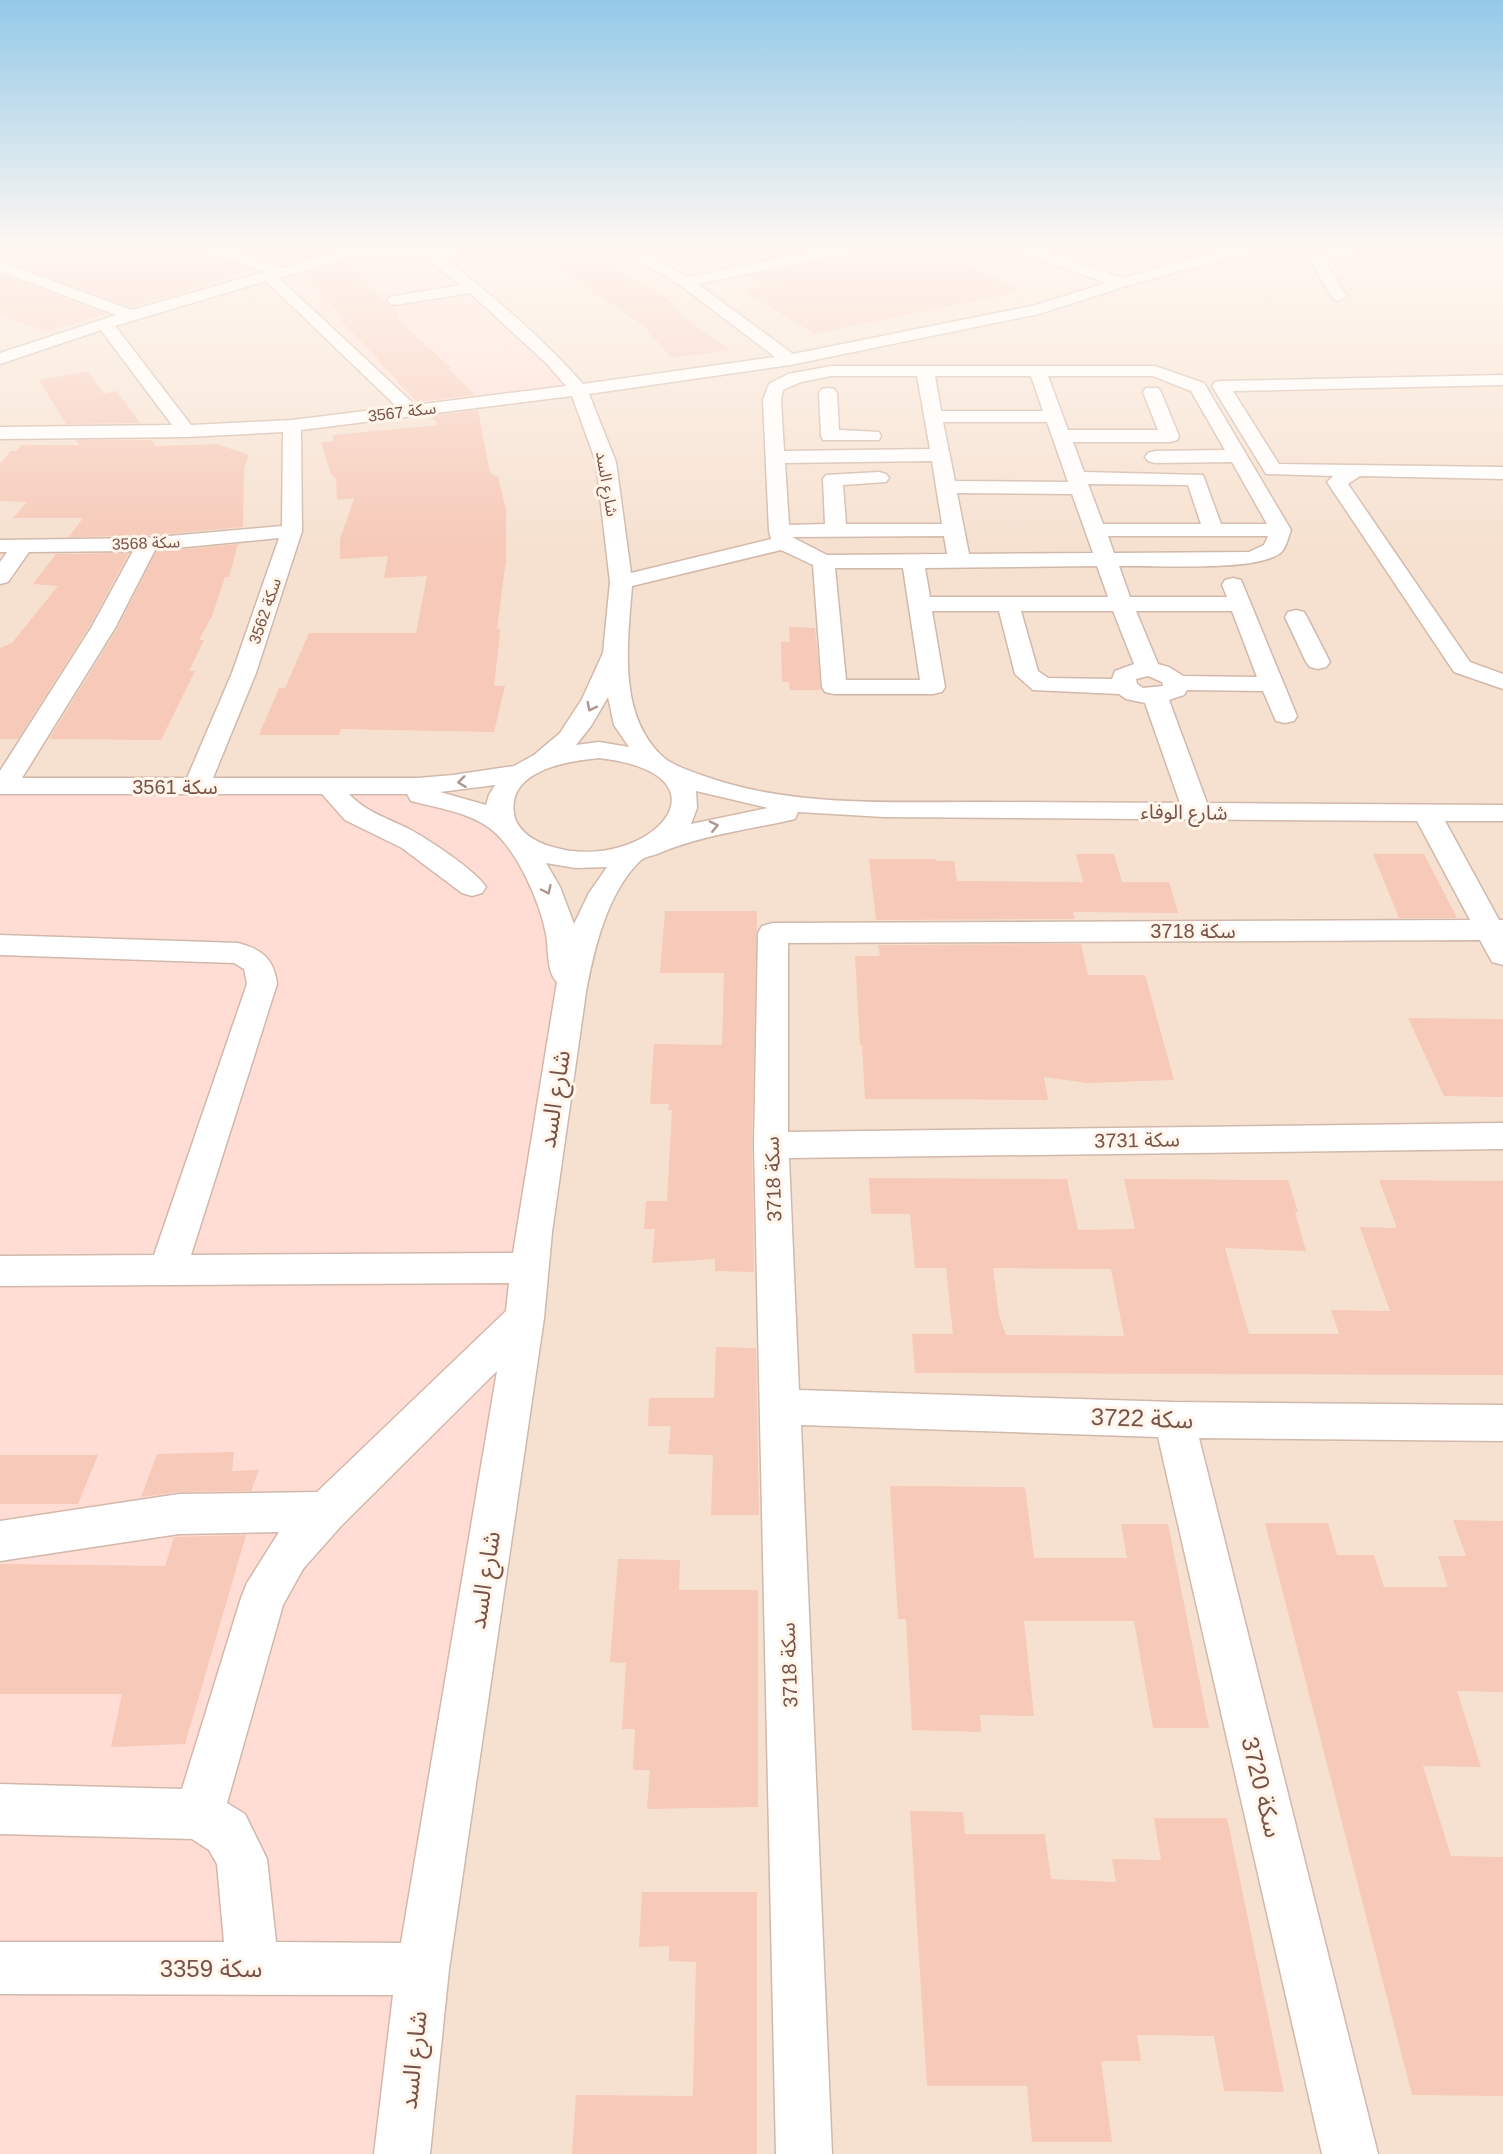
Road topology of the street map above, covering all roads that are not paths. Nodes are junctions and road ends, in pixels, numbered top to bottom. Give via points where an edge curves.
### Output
1 (37, 347) edge
2 (122, 347) edge
3 (347, 347) edge
4 (538, 347) edge
5 (772, 347) edge
6 (856, 347) edge
7 (0, 359) edge
8 (790, 360) junction
9 (925, 371) junction
10 (1038, 372) junction
11 (1503, 380) edge
12 (1198, 387) junction
13 (579, 390) junction
14 (907, 392) dead end
15 (929, 392) junction
16 (1152, 392) junction
17 (828, 393) junction
18 (851, 393) dead end
19 (1129, 393) dead end
20 (774, 394) junction
21 (1070, 395) dead end
22 (1047, 396) junction
23 (411, 411) junction
24 (1054, 416) junction
25 (292, 426) junction
26 (186, 431) junction
27 (0, 433) edge
28 (889, 436) dead end
29 (913, 436) dead end
30 (937, 436) junction
31 (1062, 436) junction
32 (1238, 456) junction
33 (775, 457) junction
34 (1092, 457) dead end
35 (1137, 457) dead end
36 (1069, 458) junction
37 (1356, 470) junction
38 (1503, 473) edge
39 (900, 478) dead end
40 (922, 478) dead end
41 (945, 482) junction
42 (1078, 483) junction
43 (836, 530) junction
44 (954, 530) junction
45 (1095, 530) junction
46 (1213, 530) junction
47 (1281, 530) junction
48 (292, 531) junction
49 (781, 537) junction
50 (147, 544) junction
51 (0, 546) edge
52 (23, 546) junction
53 (1221, 558) junction
54 (913, 560) junction
55 (959, 560) junction
56 (1106, 560) junction
57 (824, 562) junction
58 (0, 577) edge
59 (621, 582) junction
60 (920, 604) junction
61 (1008, 604) junction
62 (1122, 604) junction
63 (1240, 604) junction
64 (1282, 632) junction
65 (615, 653) junction
66 (1318, 662) dead end
67 (1148, 669) junction
68 (1503, 682) edge
69 (1273, 684) junction
70 (1126, 687) junction
71 (1166, 690) junction
72 (1285, 716) dead end
73 (531, 767) junction
74 (662, 767) junction
75 (2, 786) edge
76 (340, 787) junction
77 (196, 788) junction
78 (864, 808) junction
79 (1197, 812) junction
80 (1427, 813) junction
81 (1503, 813) edge
82 (509, 832) junction
83 (658, 842) junction
84 (631, 854) junction
85 (472, 887) dead end
86 (1499, 938) edge
87 (0, 945) edge
88 (568, 1006) junction
89 (1503, 1136) edge
90 (771, 1145) junction
91 (528, 1268) junction
92 (167, 1270) junction
93 (0, 1271) edge
94 (525, 1318) junction
95 (780, 1407) junction
96 (1174, 1420) junction
97 (1503, 1424) edge
98 (326, 1512) junction
99 (0, 1541) edge
100 (0, 1809) edge
101 (199, 1814) junction
102 (0, 1968) edge
103 (252, 1968) junction
104 (423, 1969) junction
105 (402, 2154) edge
106 (804, 2154) edge
107 (1350, 2154) edge

1 - 7 street
2 - 26 street
3 - 23 street
4 - 13 street, شارع السد
5 - 8 street
6 - 8 street, سكة 3567
8 - 13 street, سكة 3567
9 - 10 street
9 - 15 street
9 - 20 street via 831,371 801,375 775,388
10 - 12 street via 1155,371
10 - 22 street
11 - 37 street via 1221,386 1273,470
12 - 16 street
12 - 32 street
13 - 23 street, سكة 3567
13 - 59 street, شارع السد via 606,462
14 - 15 street
15 - 30 street
16 - 19 street
16 - 31 street via 1170,436
17 - 18 street
17 - 20 street
17 - 28 street via 830,436
20 - 33 street
21 - 22 street
22 - 24 street
23 - 25 street, سكة 3567
24 - 30 street
24 - 31 street
25 - 26 street, سكة 3567
25 - 48 street, سكة 3562
26 - 27 street, سكة 3567
29 - 30 street
30 - 33 street
30 - 41 street
31 - 36 street
32 - 35 street
32 - 47 street
33 - 49 street
34 - 36 street
36 - 42 street
37 - 38 street
37 - 68 street via 1337,482 1462,667
39 - 43 street via 833,479
40 - 41 street
41 - 42 street
41 - 44 street
42 - 45 street
42 - 46 street via 1196,479
43 - 44 street
43 - 49 street
44 - 55 street
45 - 46 street
45 - 56 street
46 - 47 street
47 - 53 street via 1274,549 1252,558
48 - 50 street, سكة 3568
48 - 77 street, سكة 3562 via 243,673
49 - 57 street
49 - 59 street
50 - 52 street, سكة 3568
50 - 75 street via 103,628
51 - 52 street, سكة 3568
52 - 58 street
53 - 56 street
53 - 63 street
54 - 55 street
54 - 57 street
54 - 60 street
55 - 56 street
56 - 62 street
57 - 60 street via 834,687 933,687
59 - 65 street, شارع السد
60 - 61 street
61 - 62 street
61 - 70 street via 1028,674 1042,685
62 - 63 street
62 - 67 street
63 - 64 street
64 - 66 street
64 - 69 street
65 -> 73 street, شارع السد via 587,715 566,742
65 - 74 street, شارع السد via 627,725
67 - 70 street via 1124,676
67 - 71 street via 1171,677
69 - 71 street
69 - 72 street
70 - 71 street via 1144,696
71 - 79 street
73 - 74 street via 569,753 598,750 627,753
73 -> 76 street, سكة 3561 via 453,783
73 - 82 street via 505,789 498,807
74 - 78 street, شارع الوفاء via 708,788 752,799
74 - 83 street via 683,790 685,808 676,826
75 - 77 street, سكة 3561
76 - 77 street, سكة 3561
76 - 82 street, سكة 3561 via 444,800 476,810
76 - 85 street via 342,806 402,837
78 - 79 street, شارع الوفاء
83 -> 78 street, شارع الوفاء via 759,817
79 - 80 street, شارع الوفاء
80 - 81 street, شارع الوفاء
80 - 86 street
82 - 84 street via 538,852 568,859 600,860
82 -> 88 street, شارع السد via 539,874 559,919 564,938
83 - 84 street
84 - 88 street, شارع السد via 592,915 583,937
86 - 90 street, سكة 3718 via 773,933
87 - 92 street via 238,953 261,967 261,984
88 - 91 street, شارع السد
89 - 90 street, سكة 3731
90 - 95 street, سكة 3718
91 - 92 street
91 - 94 street, شارع السد
92 - 93 street
94 - 98 street
94 - 104 street, شارع السد
95 - 96 street, سكة 3722
95 - 106 street, سكة 3718
96 - 97 street, سكة 3722
96 - 107 street, سكة 3720
98 - 99 street via 179,1514
98 - 101 street via 288,1554 263,1598
100 - 101 street
101 - 103 street via 227,1832 242,1858
102 - 103 street, سكة 3359
103 - 104 street, سكة 3359
104 - 105 street, شارع السد

